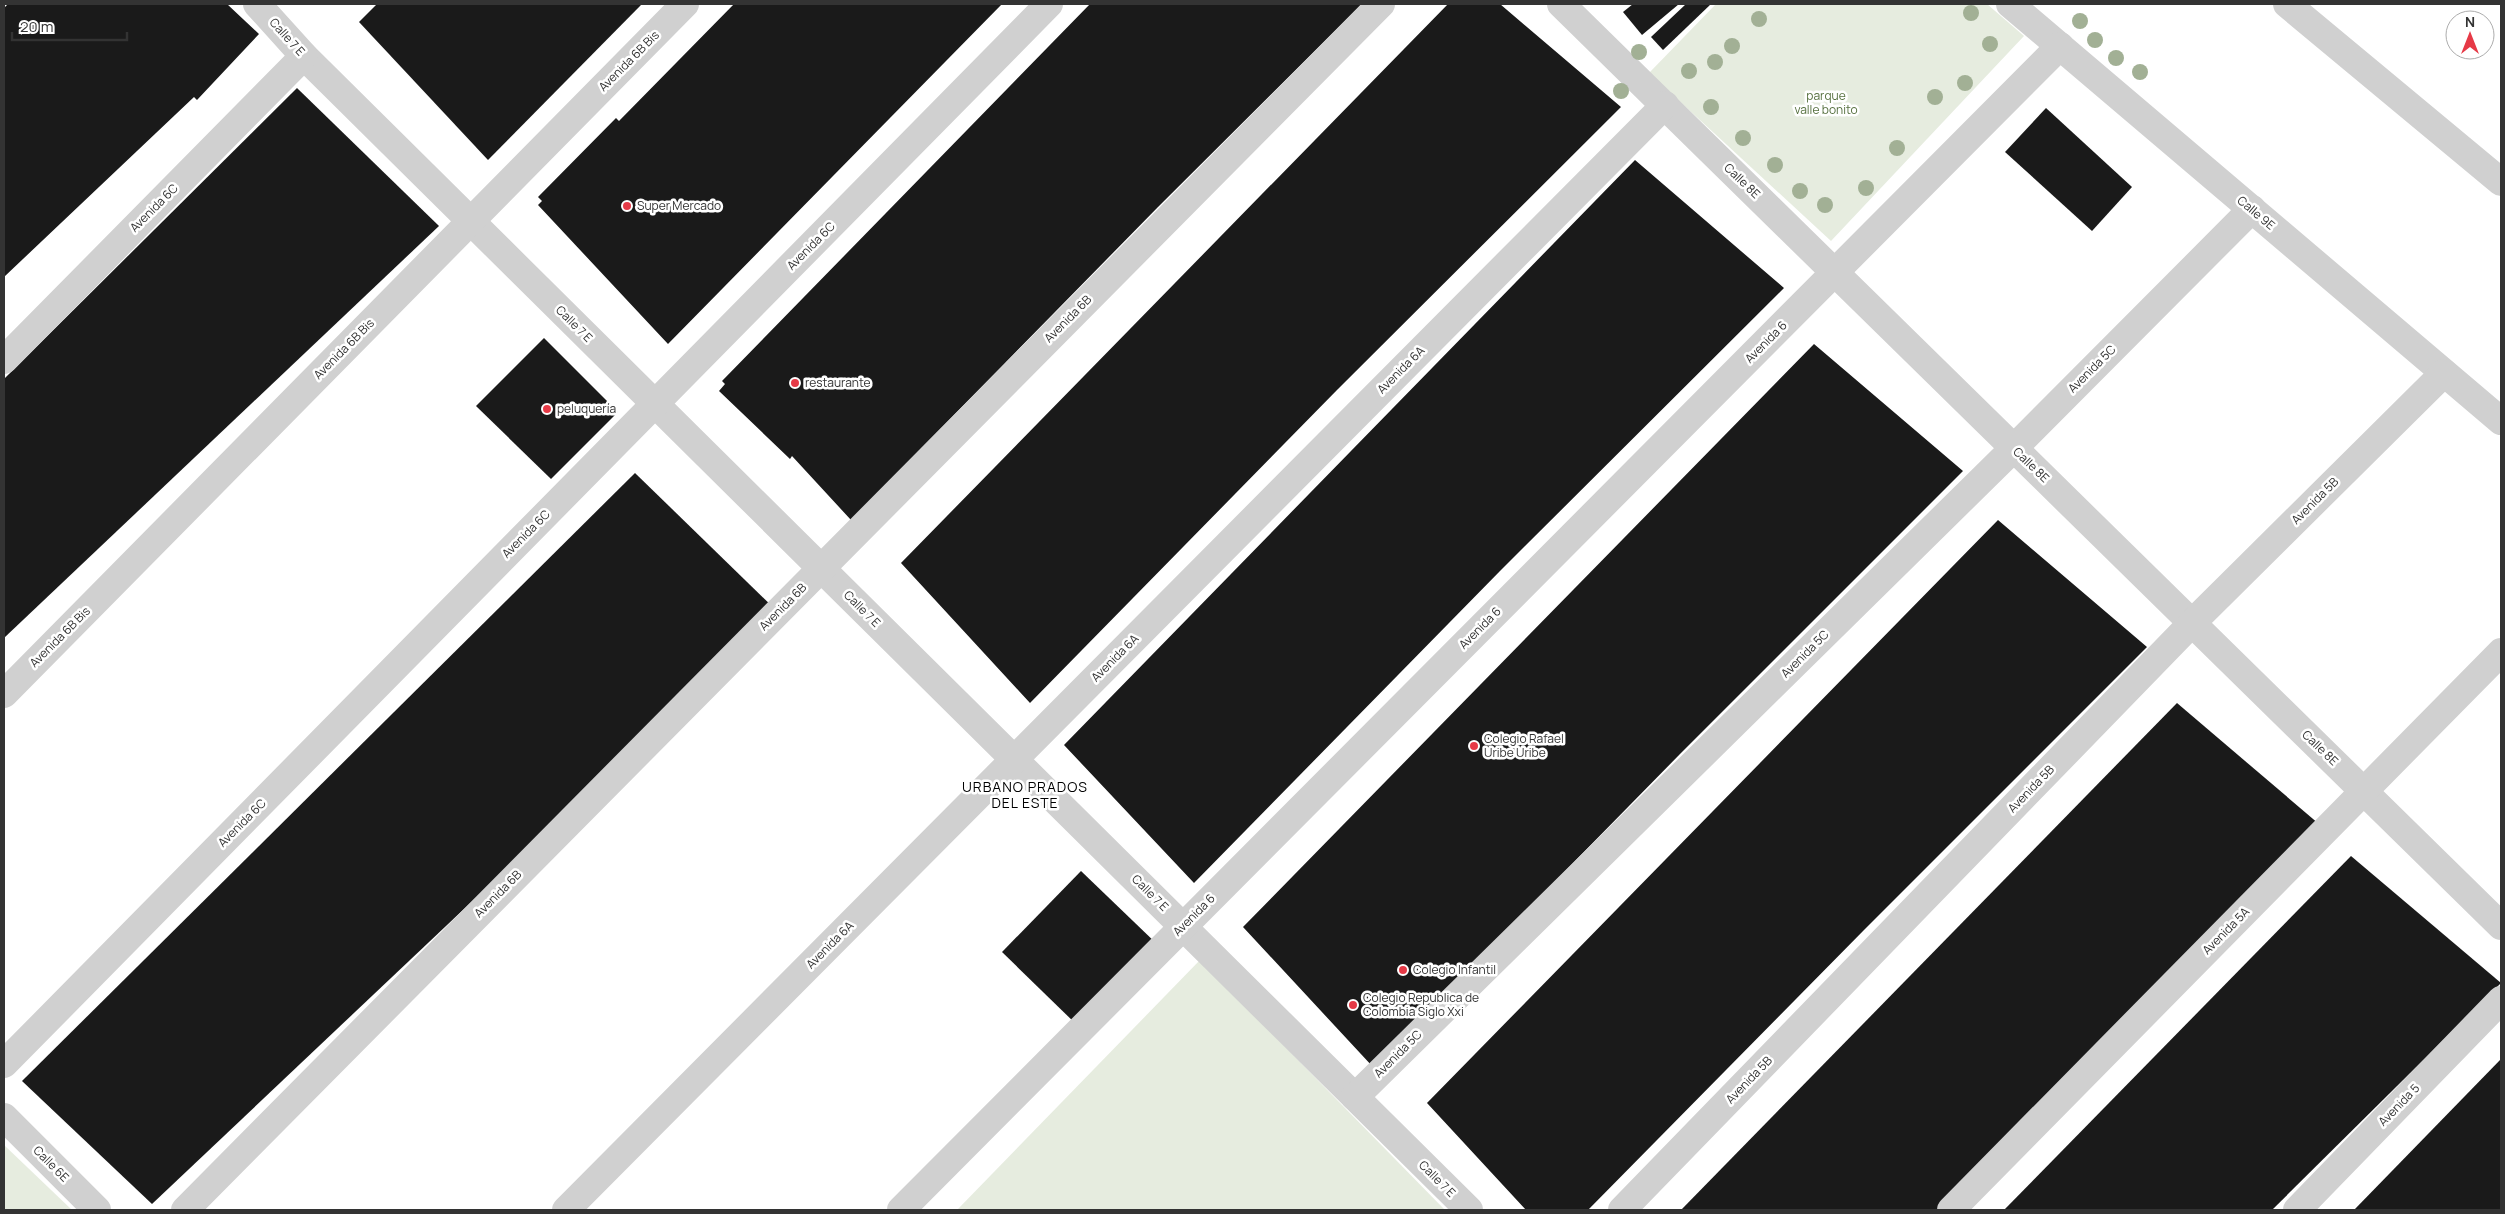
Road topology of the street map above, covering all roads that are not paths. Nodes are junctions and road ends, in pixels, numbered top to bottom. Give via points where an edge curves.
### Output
1 (258, 4) edge
2 (685, 4) edge
3 (1049, 4) edge
4 (1382, 4) edge
5 (1561, 4) edge
6 (2010, 4) edge
7 (2287, 4) edge
8 (2060, 46) junction
9 (304, 56) junction
10 (1665, 105) junction
11 (2501, 182) edge
12 (2252, 209) junction
13 (470, 221) junction
14 (1835, 273) junction
15 (4, 360) edge
16 (2444, 373) junction
17 (655, 404) junction
18 (2501, 422) edge
19 (2014, 448) junction
20 (821, 568) junction
21 (2192, 623) junction
22 (2501, 652) edge
23 (4, 694) edge
24 (1014, 759) junction
25 (2364, 791) junction
26 (2501, 926) edge
27 (1183, 927) junction
28 (2501, 1000) edge
29 (4, 1064) edge
30 (1355, 1097) junction
31 (4, 1117) edge
32 (97, 1210) edge
33 (185, 1210) edge
34 (566, 1210) edge
35 (901, 1210) edge
36 (1469, 1210) edge
37 (1622, 1210) edge
38 (1951, 1210) edge
39 (2297, 1210) edge

1 - 9 street, Calle 7 E
2 - 13 street, Avenida 6B Bis
3 - 17 street, Avenida 6C
4 - 20 street, Avenida 6B
5 - 10 street, Calle 8E
6 - 8 street, Calle 9E
7 - 11 street
8 - 12 street, Calle 9E
8 - 14 street, Avenida 6
9 - 13 street, Calle 7 E
9 - 15 street, Avenida 6C
10 - 14 street, Calle 8E
10 - 24 street, Avenida 6A
12 - 16 street, Calle 9E
12 - 19 street, Avenida 5C
13 - 17 street, Calle 7 E
13 - 23 street, Avenida 6B Bis
14 - 19 street, Calle 8E
14 - 27 street, Avenida 6
16 - 18 street, Calle 9E
16 - 21 street, Avenida 5B
17 - 20 street, Calle 7 E
17 - 29 street, Avenida 6C
19 - 21 street, Calle 8E
19 - 30 street, Avenida 5C
20 - 24 street, Calle 7 E
20 - 33 street, Avenida 6B
21 - 25 street, Calle 8E
21 - 37 street, Avenida 5B
22 - 25 street, Avenida 5A
24 - 27 street, Calle 7 E
24 - 34 street, Avenida 6A
25 - 26 street, Calle 8E
25 - 38 street, Avenida 5A
27 - 30 street, Calle 7 E
27 - 35 street, Avenida 6
28 - 39 street, Avenida 5
30 - 36 street, Calle 7 E
31 - 32 street, Calle 6E

